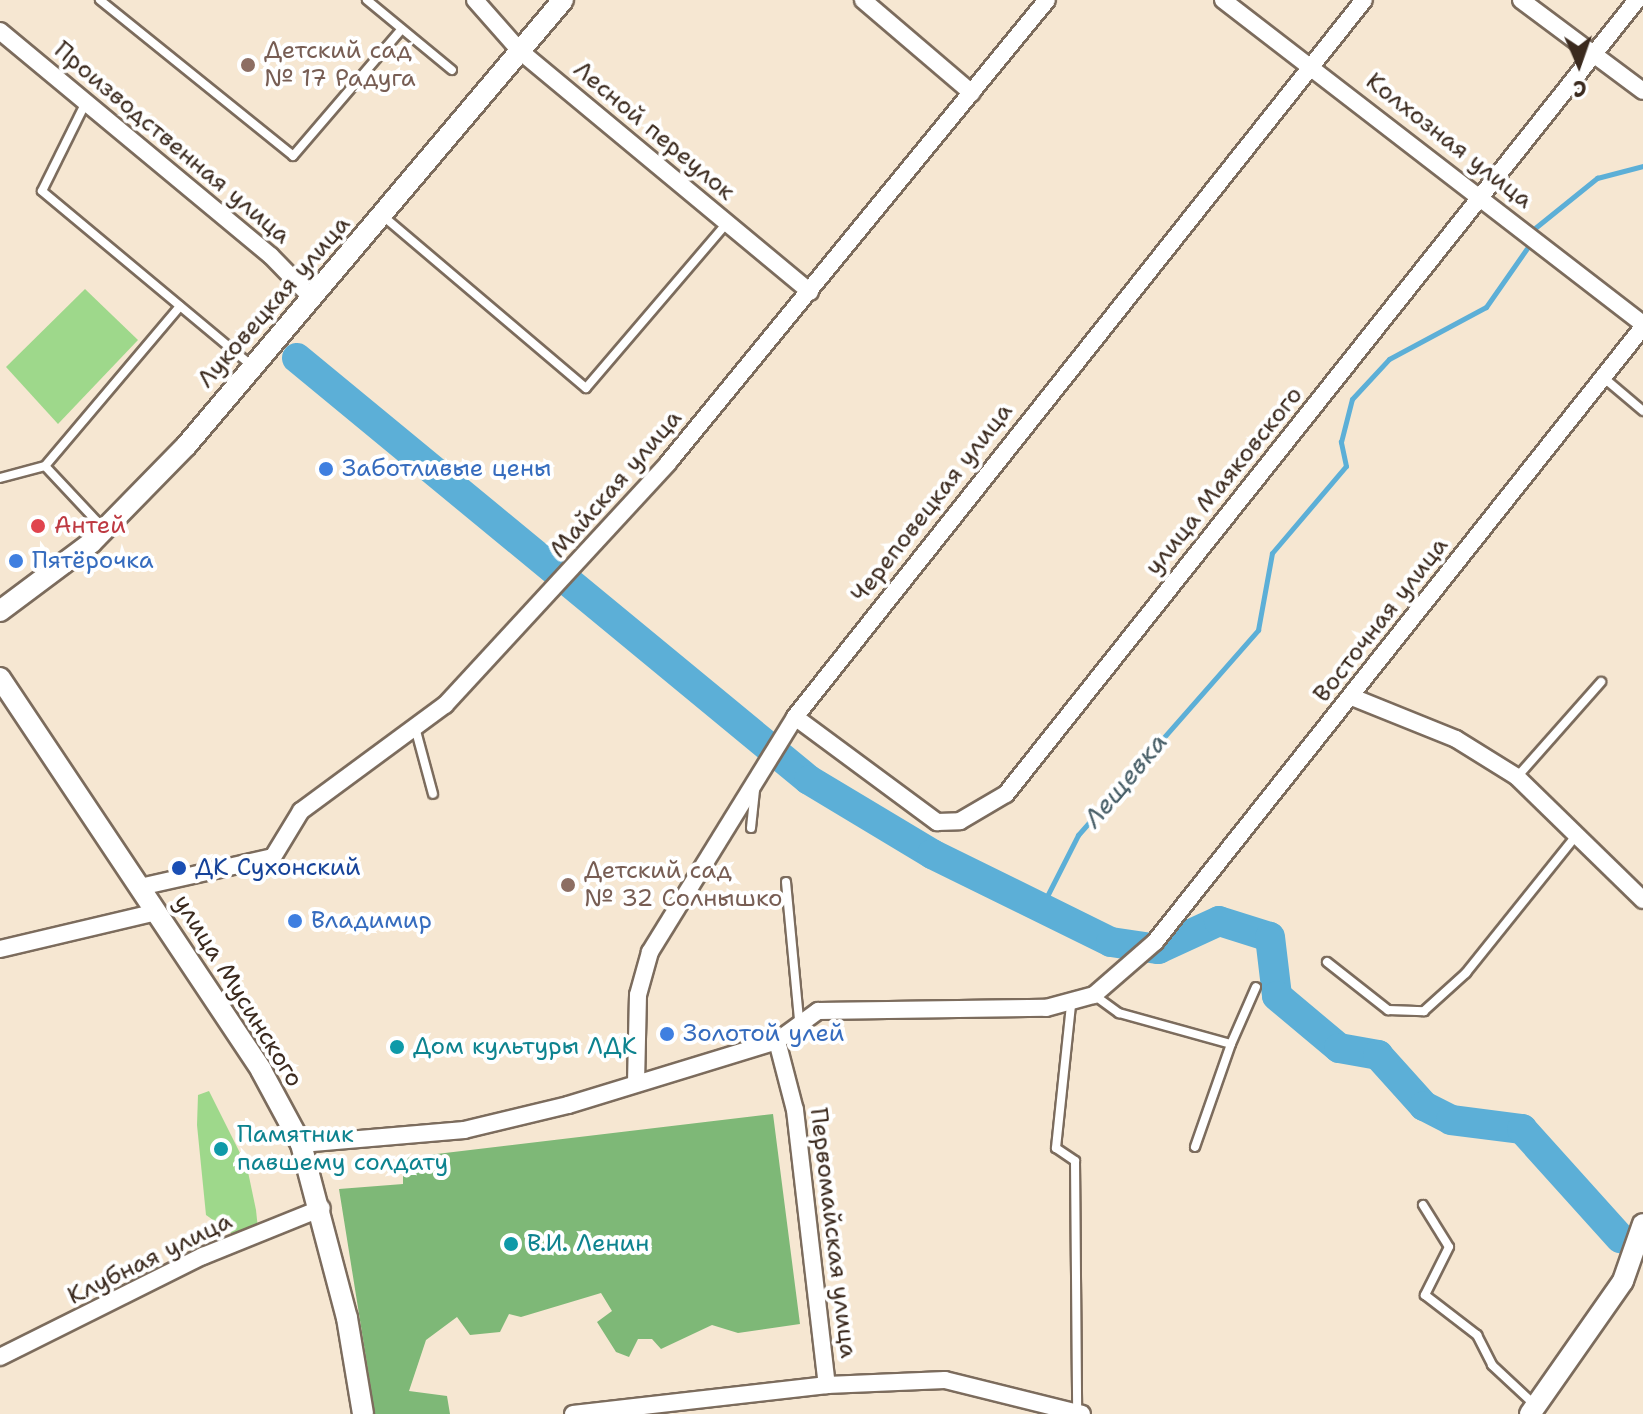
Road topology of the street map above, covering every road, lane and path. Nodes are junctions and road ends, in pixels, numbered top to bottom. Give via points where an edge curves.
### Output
1 (100, 0) edge
2 (367, 0) edge
3 (475, 0) edge
4 (563, 0) edge
5 (863, 0) edge
6 (1047, 0) edge
7 (1223, 0) edge
8 (1364, 0) edge
9 (1521, 0) edge
10 (1637, 0) edge
11 (402, 29) junction
12 (0, 31) edge
13 (520, 51) junction
14 (1595, 55) junction
15 (1312, 65) junction
16 (452, 70) dead end
17 (1643, 91) edge
18 (972, 93) junction
19 (86, 102) junction
20 (1482, 196) junction
21 (383, 216) junction
22 (727, 223) junction
23 (810, 292) junction
24 (310, 296) junction
25 (180, 306) junction
26 (1643, 325) edge
27 (252, 366) junction
28 (1603, 377) junction
29 (1643, 411) edge
30 (45, 466) junction
31 (0, 478) edge
32 (104, 530) junction
33 (0, 611) edge
34 (0, 678) edge
35 (1601, 682) dead end
36 (1352, 697) junction
37 (795, 717) junction
38 (416, 731) junction
39 (756, 777) junction
40 (1517, 777) junction
41 (433, 794) dead end
42 (751, 828) dead end
43 (1579, 833) junction
44 (786, 882) dead end
45 (140, 887) junction
46 (1643, 900) edge
47 (157, 912) junction
48 (0, 949) edge
49 (1327, 962) dead end
50 (1256, 987) dead end
51 (1094, 995) junction
52 (1071, 1005) junction
53 (799, 1019) junction
54 (777, 1041) junction
55 (1231, 1044) junction
56 (636, 1083) junction
57 (301, 1144) junction
58 (1195, 1147) dead end
59 (1423, 1205) dead end
60 (322, 1208) junction
61 (1643, 1224) edge
62 (1643, 1268) edge
63 (1623, 1281) junction
64 (0, 1357) edge
65 (827, 1385) junction
66 (1533, 1410) edge
67 (1079, 1413) edge
68 (363, 1414) edge
69 (573, 1414) edge

1 - 11 lane via 293,156
2 - 11 lane
3 - 13 street, Лесной переулок
4 - 13 street, Луковецкая улица
5 - 18 street
6 - 18 street, Майская улица
7 - 15 street, Колхозная улица
8 - 15 street, Череповецкая улица
9 - 14 street
10 - 14 street, улица Маяковского
11 - 16 lane
12 - 19 street, Производственная улица
13 - 21 street, Луковецкая улица
13 - 22 street, Лесной переулок
14 - 17 street
14 - 20 street, улица Маяковского
15 - 20 street, Колхозная улица
15 - 37 street, Череповецкая улица
18 - 23 street, Майская улица
19 - 24 street, Производственная улица
19 - 25 lane via 42,191
20 - 26 street, Колхозная улица
20 - 37 street, улица Маяковского via 985,811 937,822
21 - 22 lane via 586,388
21 - 24 street, Луковецкая улица
22 - 23 street, Лесной переулок
23 - 38 street, Майская улица via 582,560
24 - 27 street, Луковецкая улица
25 - 27 lane
25 - 30 lane
26 - 28 street, Восточная улица
27 - 32 street, Луковецкая улица
28 - 29 lane
28 - 36 street, Восточная улица
30 - 31 lane
30 - 32 lane
32 - 33 street, Луковецкая улица
34 - 45 street, улица Мусинского
35 - 40 lane
36 - 40 street via 1456,739
36 - 51 street, Восточная улица via 1155,942
37 - 39 street, Череповецкая улица
38 - 41 lane
38 - 45 street, Майская улица via 301,811 273,857
39 - 42 lane
39 - 56 street, Череповецкая улица via 650,952 638,995
40 - 43 street
43 - 46 street
43 - 49 lane via 1466,973 1424,1011 1388,1010
44 - 53 lane
45 - 47 street, улица Мусинского
47 - 48 street
47 - 57 street, улица Мусинского
50 - 55 lane
51 - 52 street
51 - 55 lane via 1119,1013
52 - 53 street via 838,1007
52 - 67 lane via 1056,1148 1075,1161
53 - 54 street
54 - 56 street
54 - 65 street, Первомайская улица via 795,1110
55 - 58 lane
56 - 57 street via 464,1130
57 - 60 street, улица Мусинского
59 - 66 lane via 1449,1247 1425,1295 1477,1335 1492,1365
60 - 64 street, Клубная улица via 203,1256
60 - 68 street, улица Мусинского
61 - 63 street
62 - 63 street
63 - 66 street
65 - 67 street, Первомайская улица via 945,1380
65 - 69 street, Первомайская улица

